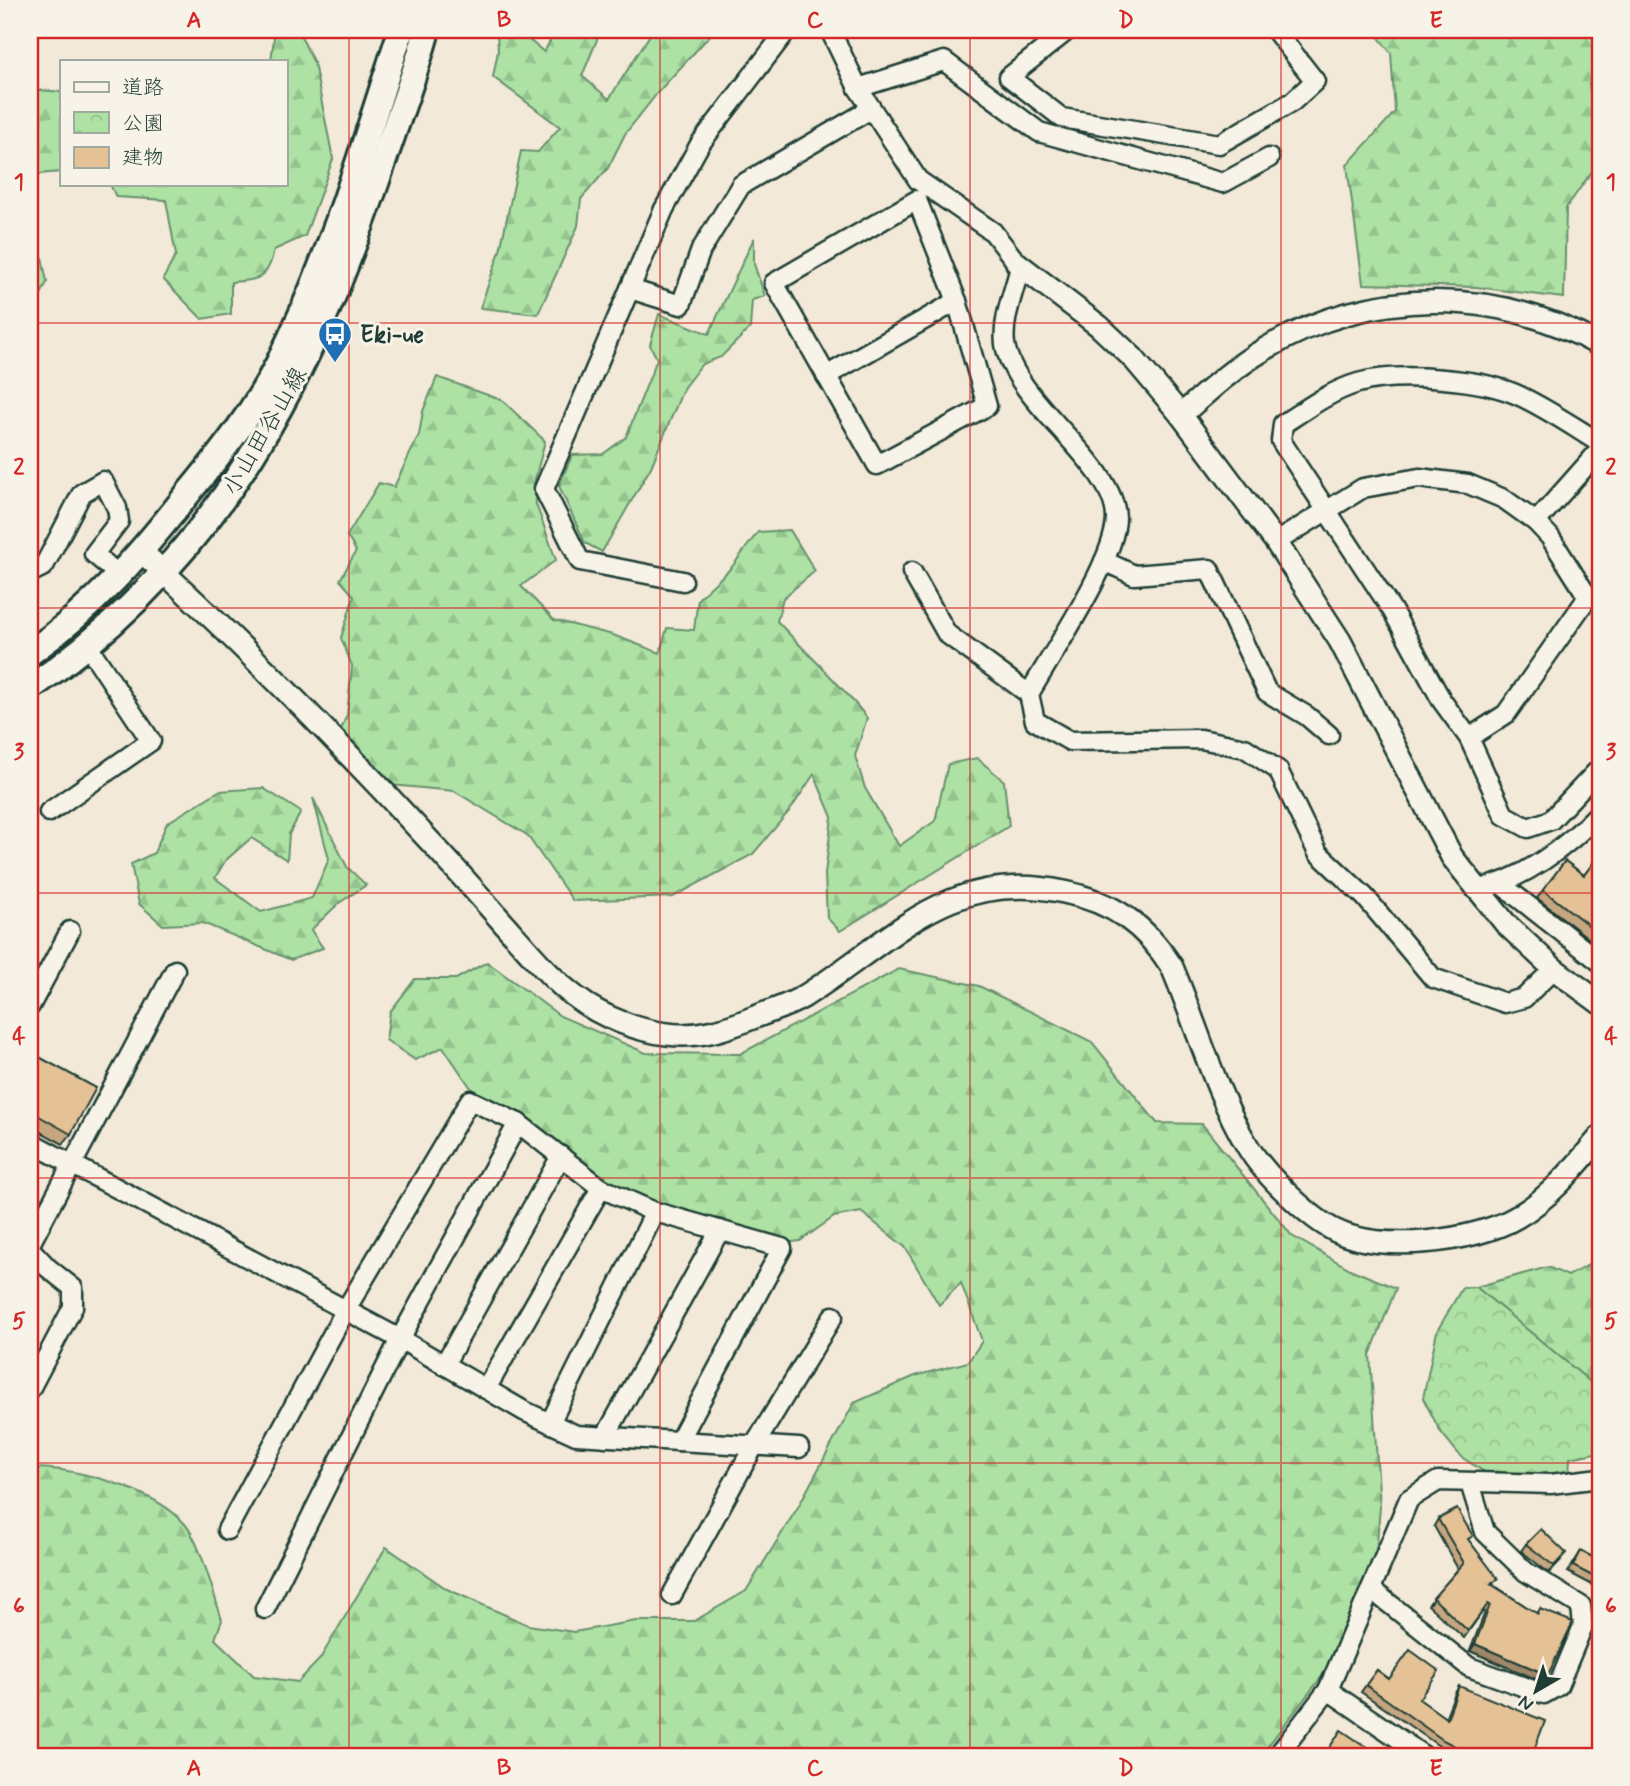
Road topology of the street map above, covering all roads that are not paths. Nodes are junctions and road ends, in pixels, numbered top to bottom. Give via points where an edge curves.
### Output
1 (401, 30) edge
2 (427, 30) edge
3 (787, 30) edge
4 (830, 30) edge
5 (1068, 30) edge
6 (1275, 30) edge
7 (858, 88) junction
8 (871, 109) junction
9 (1269, 158) dead end
10 (918, 180) junction
11 (917, 200) junction
12 (1017, 263) junction
13 (630, 289) junction
14 (957, 300) junction
15 (1600, 345) edge
16 (826, 376) junction
17 (1181, 415) junction
18 (1600, 443) edge
19 (1600, 450) edge
20 (1328, 508) junction
21 (1536, 522) junction
22 (1276, 542) junction
23 (142, 552) junction
24 (1104, 561) junction
25 (163, 571) junction
26 (912, 572) dead end
27 (30, 573) edge
28 (120, 576) junction
29 (683, 581) dead end
30 (88, 646) junction
31 (30, 653) edge
32 (30, 688) edge
33 (1029, 694) junction
34 (1328, 735) dead end
35 (1469, 738) junction
36 (1600, 768) edge
37 (49, 812) dead end
38 (1600, 812) edge
39 (1502, 885) junction
40 (1476, 890) junction
41 (70, 931) dead end
42 (1600, 962) edge
43 (1554, 969) junction
44 (175, 970) dead end
45 (1600, 1003) edge
46 (30, 1006) edge
47 (518, 1123) junction
48 (1600, 1137) edge
49 (30, 1142) edge
50 (561, 1156) junction
51 (72, 1165) junction
52 (601, 1188) junction
53 (655, 1212) junction
54 (720, 1230) junction
55 (30, 1246) edge
56 (345, 1311) junction
57 (832, 1316) dead end
58 (400, 1339) junction
59 (444, 1365) junction
60 (30, 1389) edge
61 (486, 1389) junction
62 (550, 1423) junction
63 (605, 1437) junction
64 (679, 1441) junction
65 (754, 1446) junction
66 (800, 1448) dead end
67 (1600, 1478) edge
68 (1470, 1483) junction
69 (227, 1530) dead end
70 (1372, 1590) junction
71 (672, 1595) dead end
72 (265, 1609) dead end
73 (1328, 1690) junction
74 (1278, 1756) edge
75 (1424, 1756) edge

1 - 23 main road, 小山田谷山線 via 323,259 277,367 220,453
2 - 25 main road, 小山田谷山線 via 351,256 294,386 224,501
3 - 13 street via 700,144 664,209
4 - 7 street
5 - 6 street via 1009,76 1062,118 1219,144 1292,102 1315,81
7 - 8 street
7 - 9 street via 944,61 1039,132 1223,183
8 - 10 street
8 - 13 street via 741,185 702,250 681,305
10 - 11 street
10 - 12 street via 993,232
11 - 14 street
11 - 16 street via 774,283
12 - 17 street via 1099,326
12 - 24 street via 1004,330 1005,348 1022,381 1111,492 1116,519
13 - 29 street via 544,489 580,561
14 - 16 street
14 - 16 street via 987,406 877,465
15 - 17 street via 1571,329 1466,300 1374,307 1337,316 1264,350
17 - 22 street
18 - 20 street via 1519,395 1413,376 1358,383 1283,424 1281,441
19 - 21 street
20 - 21 street via 1363,488 1419,478 1468,484 1504,499
20 - 22 street
20 - 35 street via 1442,701
21 - 35 street via 1588,597 1506,714
22 - 40 street via 1340,641 1431,821
23 - 25 street
23 - 28 main road, 小山田谷山線
24 - 33 street
24 - 34 street via 1134,575 1209,569 1267,692
25 - 30 main road, 小山田谷山線
25 - 48 street via 351,755 537,960 576,998 611,1017 665,1034 724,1031 801,998 925,911 992,889 1058,891 1122,912 1157,944 1172,967 1249,1149 1293,1197 1337,1232 1425,1243 1464,1237 1516,1218 1556,1188
26 - 33 street via 947,634
27 - 28 street via 44,566 82,493 103,481 119,521 94,554
28 - 31 main road, 小山田谷山線 via 85,611
30 - 32 main road, 小山田谷山線
30 - 37 street via 151,741
33 - 43 street via 1035,721 1070,741 1201,739 1245,748 1278,770 1318,853 1365,897 1433,978 1505,1003 1524,998
35 - 36 street via 1504,815 1528,828 1551,820
38 - 39 street via 1574,839
39 - 40 street
39 - 42 street
40 - 43 street
41 - 46 street
43 - 45 street
44 - 51 street
47 - 50 street
47 - 56 street via 470,1100
47 - 58 street
49 - 51 street
50 - 52 street
50 - 59 street
51 - 55 street
51 - 56 street
52 - 53 street
52 - 61 street
53 - 54 street
53 - 62 street
54 - 63 street
54 - 64 street via 782,1248
55 - 60 street via 74,1288 73,1307
56 - 58 street
56 - 69 street
57 - 65 street
58 - 59 street
58 - 72 street
59 - 61 street
61 - 62 street
62 - 63 street via 576,1435
63 - 64 street
64 - 65 street
65 - 66 street
65 - 71 street
67 - 68 street via 1550,1484
68 - 70 street via 1438,1481 1409,1499
68 - 70 street via 1485,1532 1526,1572 1581,1606 1583,1626 1558,1686 1544,1694 1469,1667
70 - 73 street
73 - 74 street
73 - 75 street

